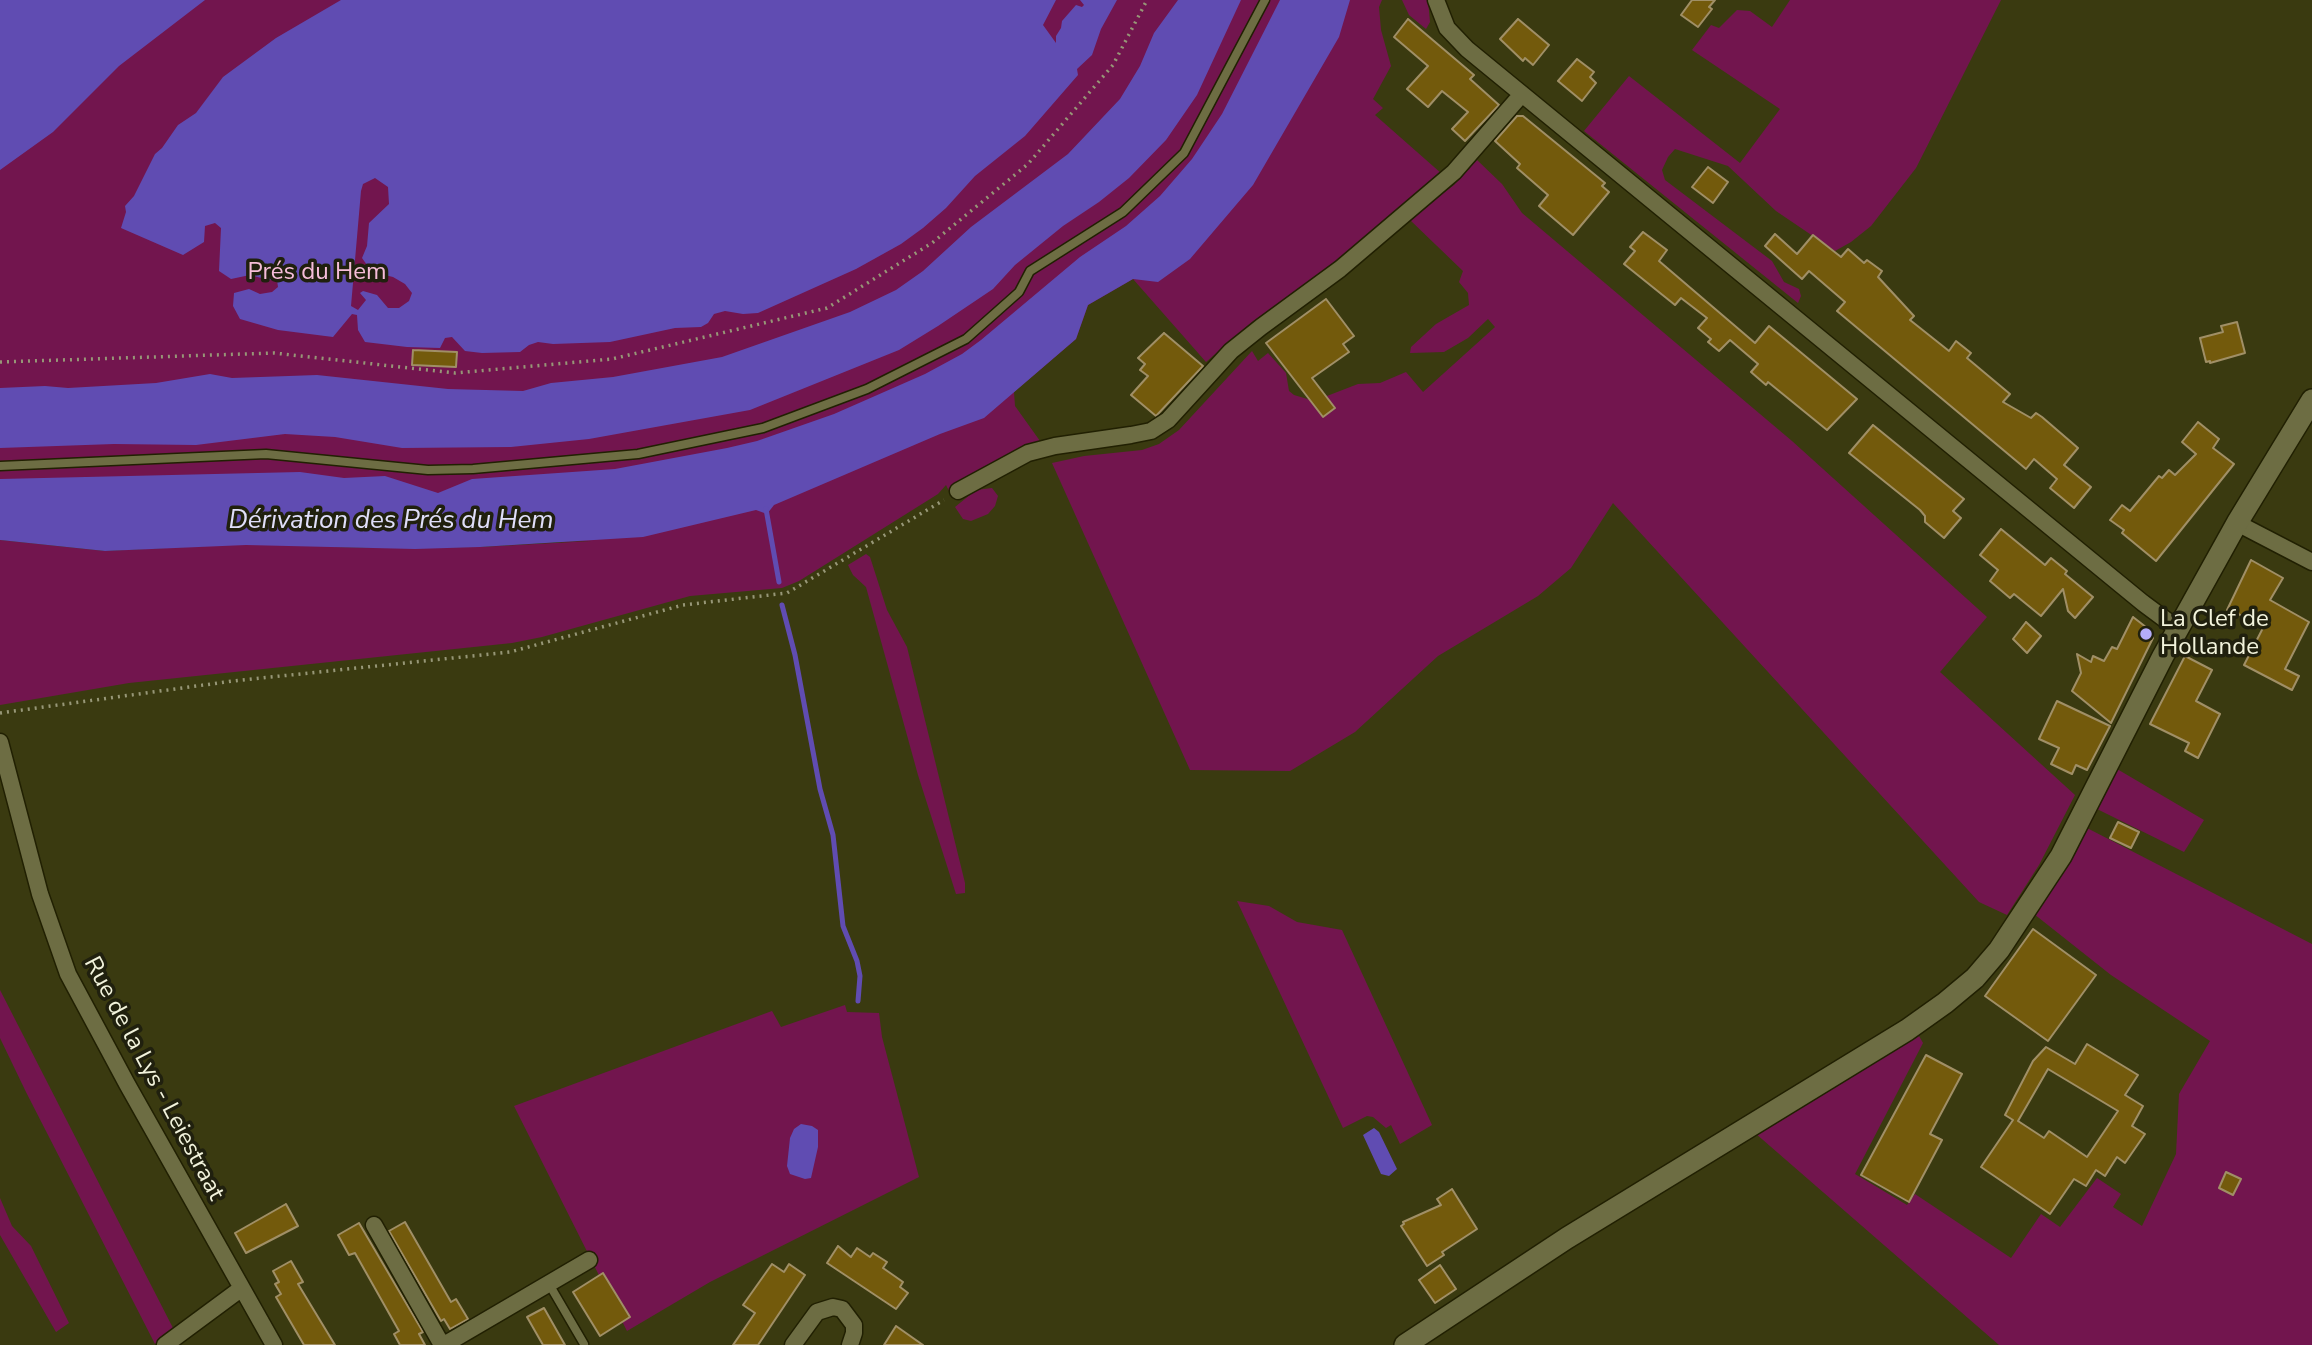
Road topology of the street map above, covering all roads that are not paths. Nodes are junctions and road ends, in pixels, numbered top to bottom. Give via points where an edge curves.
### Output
1 (1265, 0) edge
2 (1436, 0) edge
3 (1522, 94) junction
4 (2312, 400) edge
5 (0, 466) edge
6 (958, 492) road end
7 (2237, 523) junction
8 (2312, 562) edge
9 (2178, 629) junction
10 (0, 742) edge
11 (374, 1225) dead end
12 (589, 1260) dead end
13 (549, 1284) junction
14 (242, 1288) junction
15 (584, 1344) edge
16 (165, 1345) edge
17 (274, 1345) edge
18 (443, 1345) edge
19 (793, 1345) edge
20 (850, 1345) edge
21 (1405, 1345) edge

1 - 5 lane via 1184,153 1123,212 1030,271 1019,292 965,339 867,389 763,428 638,454 473,469 428,470 266,454
2 - 3 street via 1443,21 1459,42
3 - 6 street via 1454,172 1340,269 1231,351 1168,420 1151,431 1028,453
3 - 9 street
4 - 7 street
7 - 8 street
7 - 9 street
9 - 21 street via 2061,856 1975,978 1908,1030 1567,1238
10 - 14 street, Rue de la Lys - Leiestraat via 40,894 68,974
11 - 18 street
12 - 13 street
13 - 15 lane
13 - 18 street
14 - 16 street
14 - 17 street, Rue de la Lys - Leiestraat
19 - 20 street via 817,1312 833,1307 842,1309 854,1325

